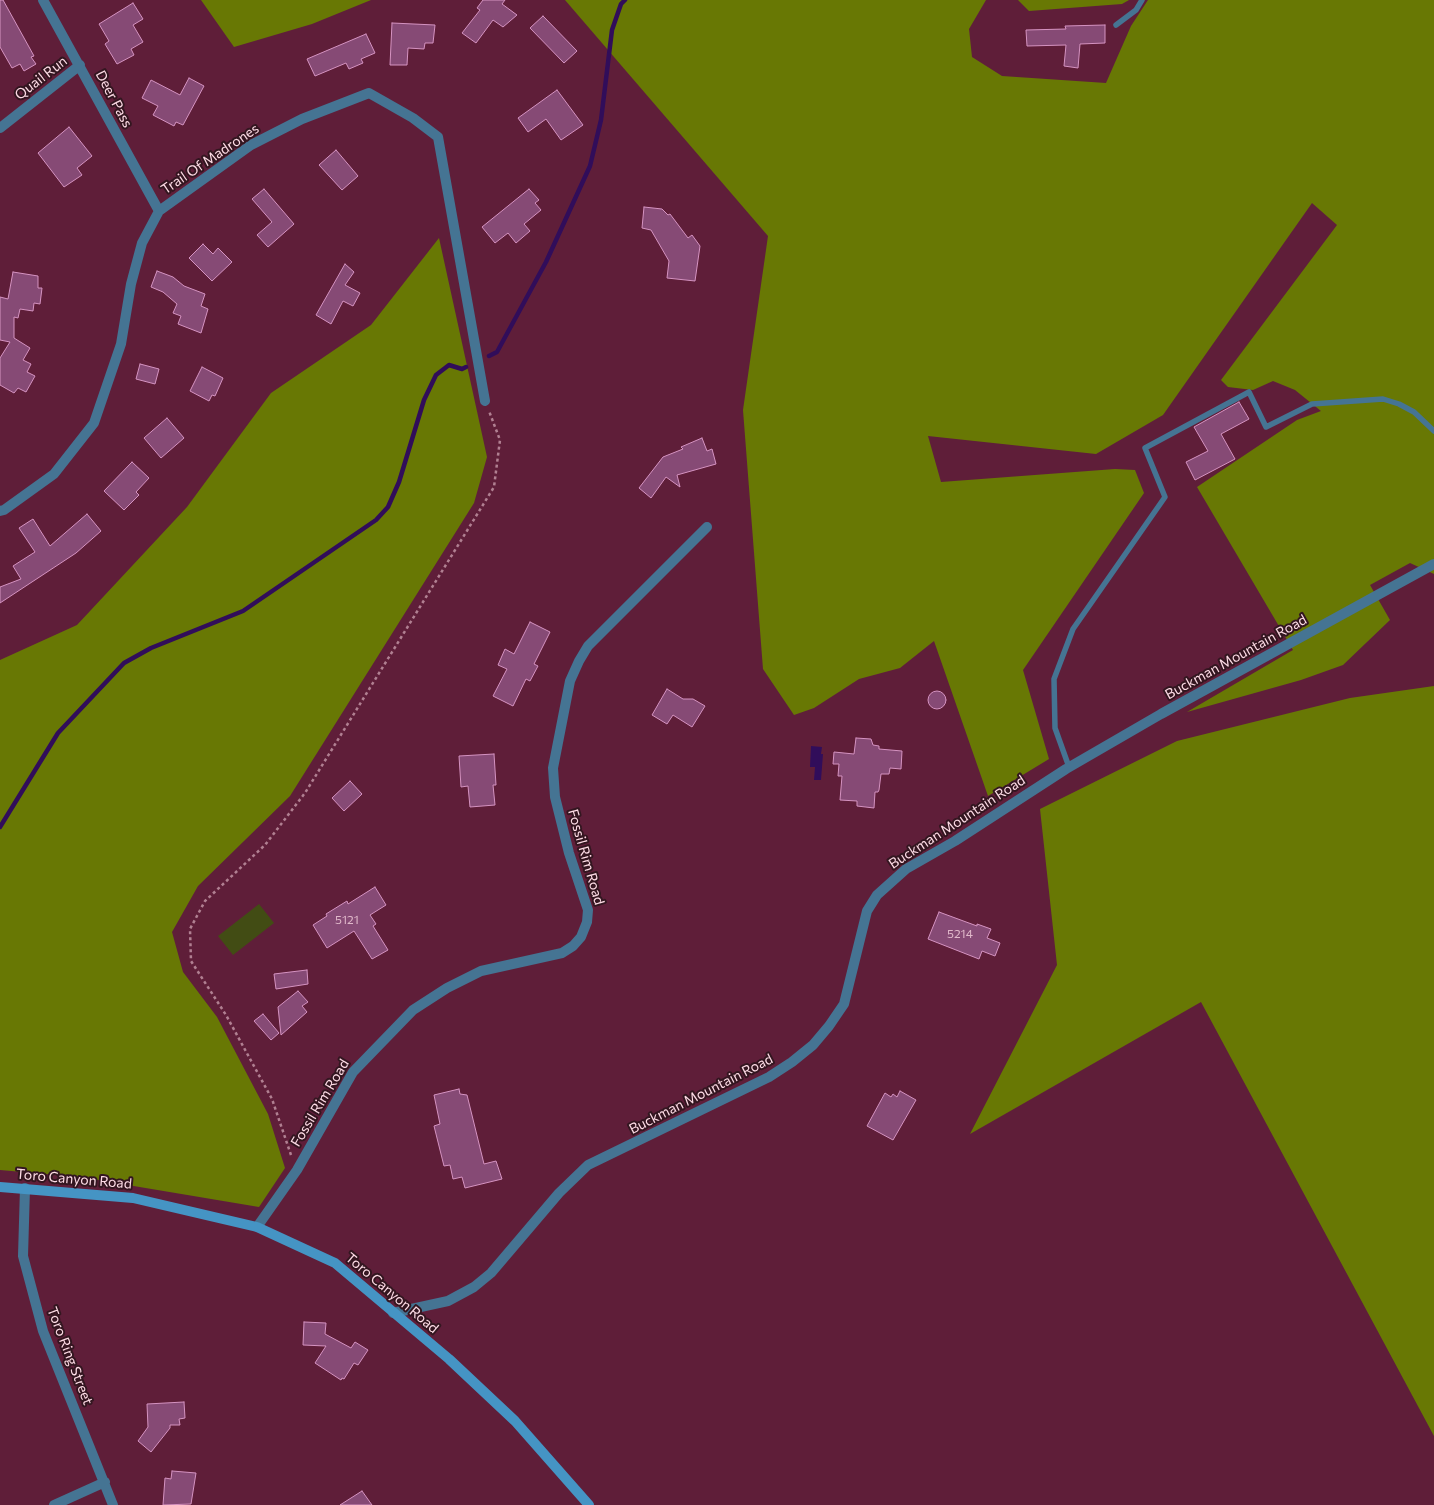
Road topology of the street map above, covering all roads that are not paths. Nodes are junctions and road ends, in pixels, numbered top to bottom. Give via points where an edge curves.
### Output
1 (43, 0) edge
2 (1142, 0) edge
3 (1116, 25) dead end
4 (80, 65) junction
5 (0, 128) edge
6 (159, 211) junction
7 (485, 402) road end
8 (1434, 431) edge
9 (0, 511) edge
10 (707, 527) dead end
11 (1434, 564) edge
12 (1069, 767) junction
13 (0, 1187) edge
14 (25, 1188) junction
15 (256, 1227) junction
16 (393, 1313) junction
17 (105, 1482) junction
18 (54, 1505) edge
19 (113, 1505) edge
20 (589, 1505) edge

1 - 4 street, Deer Pass
2 - 3 lane via 1136,10
4 - 5 street, Quail Run
4 - 6 street, Deer Pass
6 - 7 street, Trail Of Madrones via 251,145 302,118 369,93 413,118 438,138
6 - 9 street, Trail Of Madrones via 142,243 131,284 121,344 94,423 54,474
8 - 12 lane via 1414,412 1384,399 1312,404 1266,427 1249,392 1145,448 1165,497 1073,629 1054,679 1055,728
10 - 15 street, Fossil Rim Road via 588,646 570,681 553,768 555,797 567,846 588,910 587,922 581,937 562,953 481,972 447,988 413,1010 353,1072 297,1170
11 - 12 street, Buckman Mountain Road via 1160,714
12 - 16 street, Buckman Mountain Road via 955,841 906,869 877,895 864,919 844,1004 813,1045 792,1062 769,1077 588,1165 559,1193 491,1273 474,1287 448,1301
13 - 14 street, Toro Canyon Road
14 - 15 street, Toro Canyon Road via 133,1198
14 - 17 street, Toro Ring Street via 23,1256 43,1331
15 - 16 street, Toro Canyon Road via 334,1263
16 - 20 street, Toro Canyon Road via 449,1359 515,1421
17 - 18 street
17 - 19 street, Toro Ring Street

